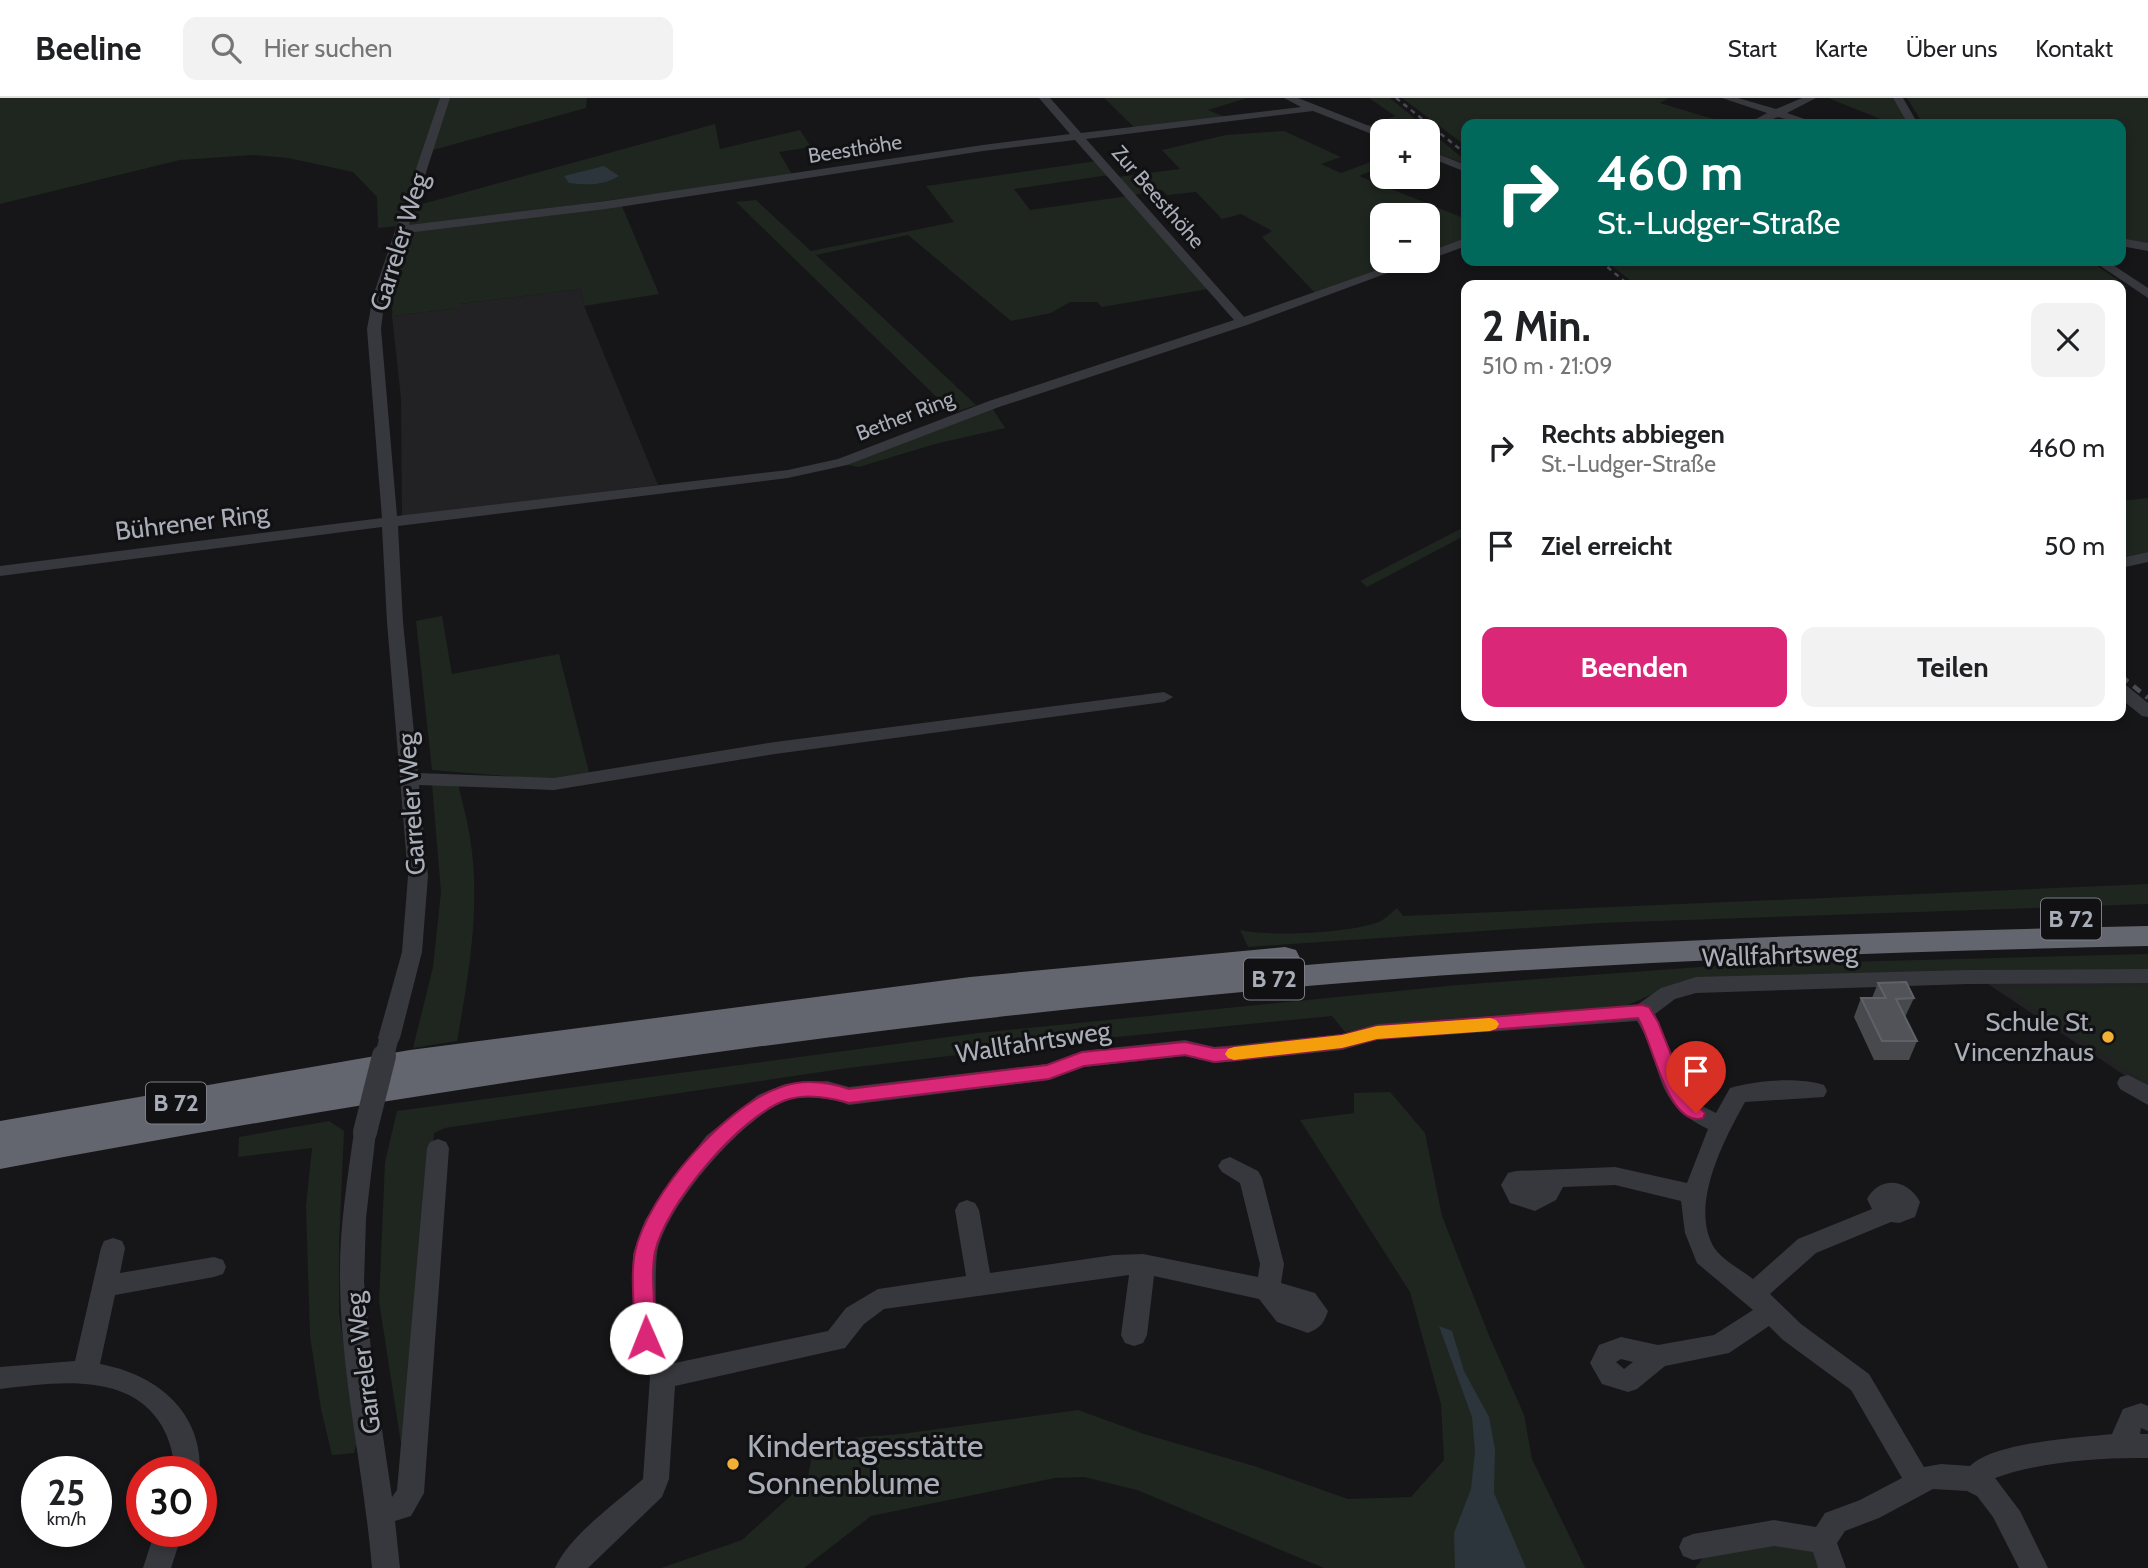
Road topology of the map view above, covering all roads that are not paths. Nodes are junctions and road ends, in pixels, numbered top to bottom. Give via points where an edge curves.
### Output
1 (445, 98) edge
2 (1044, 98) edge
3 (1289, 98) edge
4 (1727, 98) edge
5 (1811, 98) edge
6 (1898, 98) edge
7 (1316, 108) junction
8 (1778, 114) junction
9 (1765, 119) edge
10 (1796, 119) edge
11 (1910, 119) edge
12 (1370, 130) edge
13 (1080, 136) junction
14 (1440, 158) edge
15 (1461, 167) edge
16 (401, 230) junction
17 (2126, 243) edge
18 (1461, 244) edge
19 (2148, 248) edge
20 (2126, 250) edge
21 (1440, 252) edge
22 (2106, 266) edge
23 (1380, 273) edge
24 (2148, 294) edge
25 (1242, 322) junction
26 (390, 522) junction
27 (2148, 556) edge
28 (2126, 562) edge
29 (0, 571) edge
30 (2126, 694) edge
31 (1164, 697) dead end
32 (2148, 712) edge
33 (410, 779) junction
34 (2148, 917) edge
35 (2148, 936) edge
36 (2148, 976) edge
37 (1642, 1012) junction
38 (2128, 1083) dead end
39 (1816, 1091) dead end
40 (2148, 1096) edge
41 (1721, 1125) junction
42 (0, 1134) edge
43 (438, 1148) dead end
44 (0, 1156) edge
45 (1230, 1166) dead end
46 (1555, 1181) dead end
47 (1694, 1194) junction
48 (967, 1210) dead end
49 (1890, 1212) dead end
50 (113, 1248) dead end
51 (1143, 1264) junction
52 (214, 1267) dead end
53 (980, 1284) junction
54 (105, 1286) junction
55 (1761, 1303) junction
56 (1134, 1335) dead end
57 (1658, 1356) dead end
58 (85, 1373) junction
59 (663, 1377) junction
60 (0, 1378) edge
61 (2148, 1419) edge
62 (2117, 1445) junction
63 (2148, 1446) edge
64 (184, 1456) edge
65 (1975, 1479) junction
66 (1919, 1483) junction
67 (382, 1513) junction
68 (1823, 1541) junction
69 (164, 1547) edge
70 (1693, 1547) dead end
71 (157, 1568) edge
72 (386, 1568) edge
73 (569, 1568) edge
74 (1832, 1568) edge
75 (2034, 1568) edge

1 - 16 street, Garreler Weg
2 - 13 street, Zur Beesthöhe
3 - 7 street
4 - 8 street
5 - 8 street
6 - 11 street
7 - 12 street
7 - 13 street, Beesthöhe
8 - 9 street
8 - 10 street
13 - 16 street, Beesthöhe
13 - 25 street, Zur Beesthöhe
14 - 15 street
16 - 26 street, Garreler Weg via 374,330
17 - 19 street
18 - 21 street
19 - 20 street
22 - 24 street
23 - 25 street, Bether Ring
25 - 26 street, Bether Ring via 994,404 842,462 775,476
26 - 29 street, Bührener Ring
26 - 33 street, Garreler Weg
27 - 28 street
30 - 32 street
31 - 33 street via 775,748 555,784
33 - 67 street, Garreler Weg, bridge via 417,913 412,952 365,1132 354,1241 353,1302
34 - 42 highway, B 72 via 1599,936 1338,954 970,988 410,1062
35 - 44 highway, B 72 via 1887,941 1592,955 1268,979 961,1010 405,1087
36 - 37 street, Wallfahrtsweg via 1696,985 1668,993
37 - 41 street via 1680,1099
37 - 59 street, Wallfahrtsweg via 1377,1032 1342,1042 1237,1054 1214,1055 1185,1048 1082,1059 1049,1072 849,1096 827,1088 785,1093 766,1101 714,1142 653,1227 645,1254 646,1338
38 - 40 street
39 - 41 street via 1738,1094
41 - 47 street
43 - 67 street, Garreler Weg via 411,1493 401,1507
45 - 51 street via 1250,1178 1272,1264 1268,1291
46 - 47 street via 1615,1177
47 - 55 street via 1692,1208 1706,1256
48 - 53 street
49 - 55 street via 1807,1246
50 - 54 street
51 - 53 street
51 - 56 street
52 - 54 street
53 - 59 street via 878,1299 855,1316 836,1340
54 - 58 street
55 - 57 street via 1720,1345
55 - 66 street via 1791,1332 1860,1382
58 - 60 street
58 - 64 street via 125,1382 157,1399 179,1430
59 - 73 street, Wallfahrtsweg via 652,1488
61 - 62 street via 2132,1416 2127,1436
62 - 63 street
62 - 65 street via 2013,1459 1985,1469
65 - 66 street via 1930,1476
65 - 75 street via 1998,1502
66 - 68 street via 1835,1522
67 - 72 street, Garreler Weg
68 - 70 street via 1774,1533
68 - 74 street
69 - 71 street

